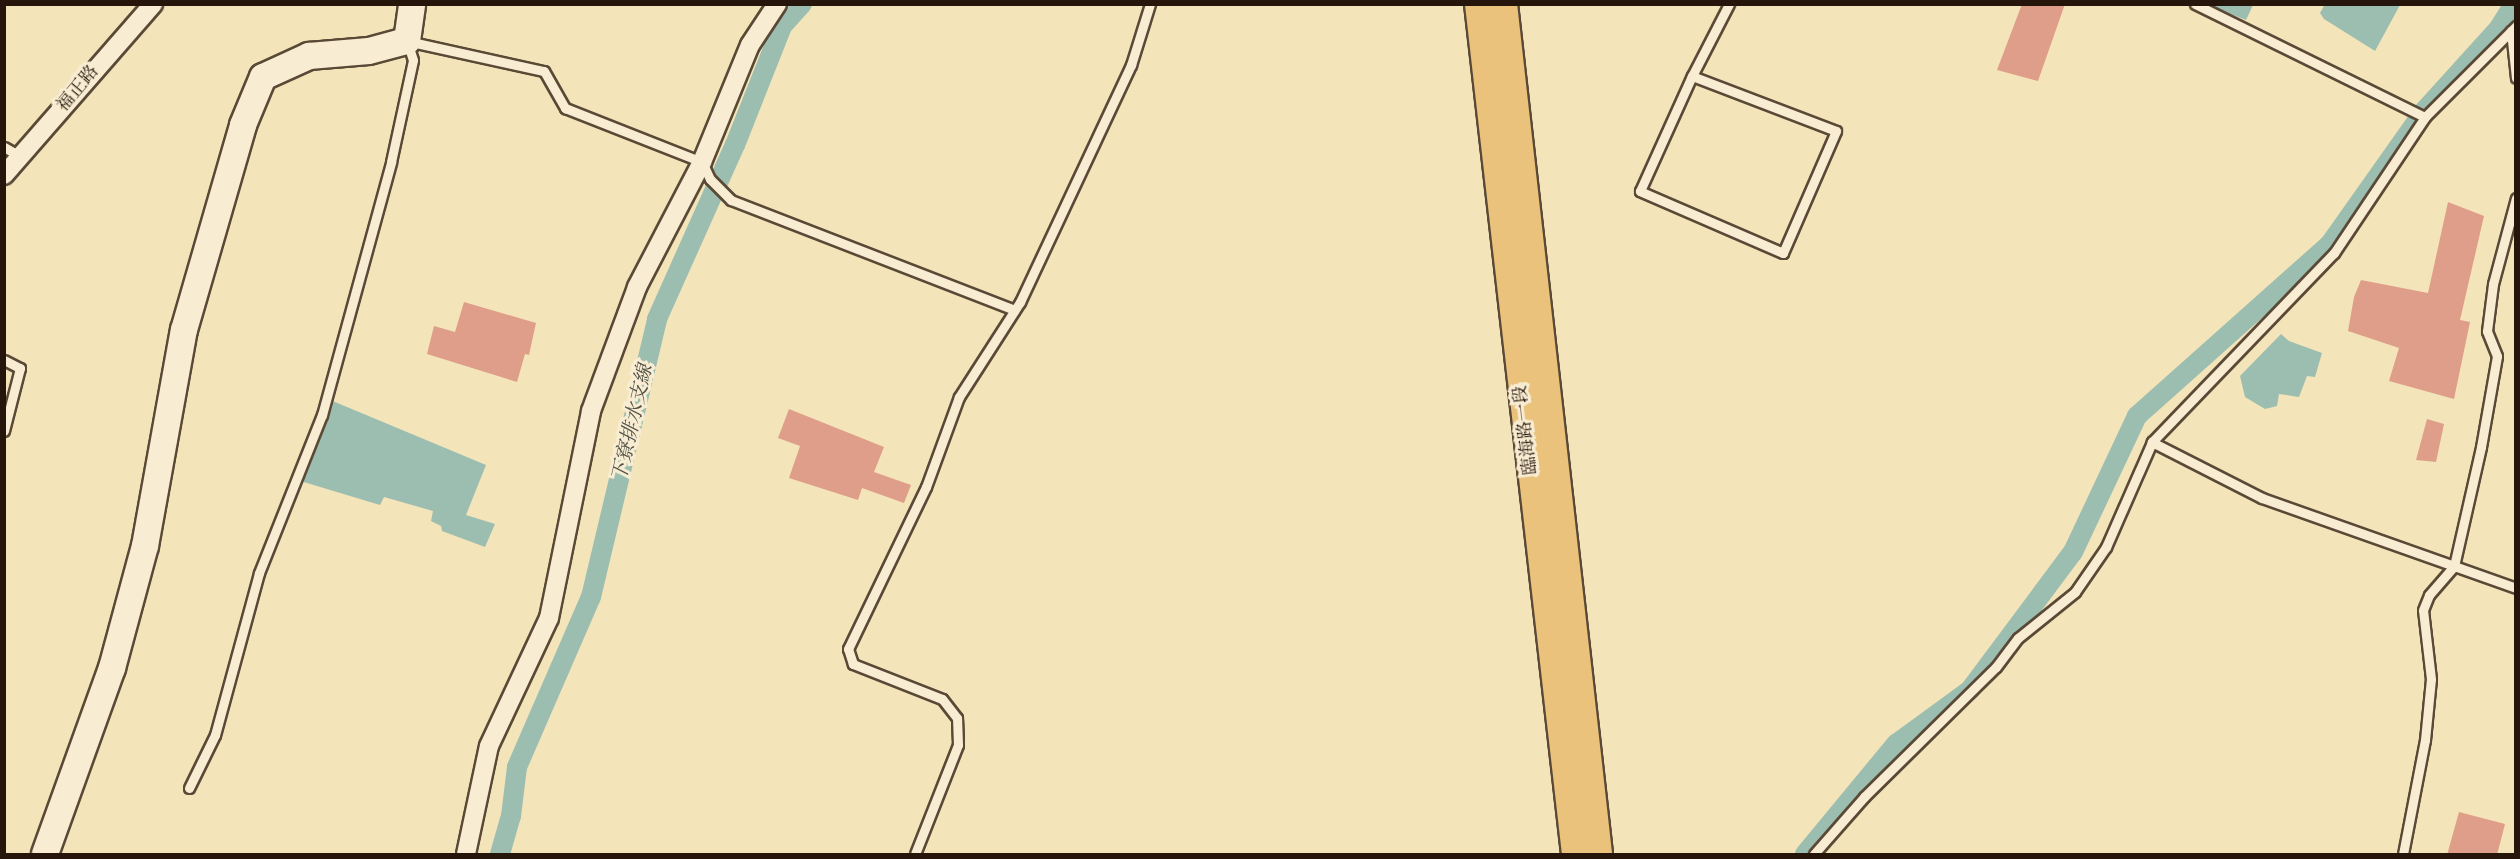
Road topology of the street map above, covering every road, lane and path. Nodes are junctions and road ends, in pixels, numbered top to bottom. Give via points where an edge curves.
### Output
1 (153, 4) edge
2 (412, 4) edge
3 (777, 4) edge
4 (1150, 4) edge
5 (1479, 4) edge
6 (1503, 4) edge
7 (1729, 4) edge
8 (2195, 4) edge
9 (2513, 28) edge
10 (407, 41) junction
11 (1692, 76) junction
12 (2516, 78) edge
13 (2425, 117) junction
14 (4, 147) edge
15 (21, 157) junction
16 (702, 162) junction
17 (4, 175) edge
18 (2516, 198) edge
19 (1014, 310) junction
20 (4, 360) edge
21 (4, 431) edge
22 (2152, 442) junction
23 (2454, 566) junction
24 (2516, 588) edge
25 (189, 788) dead end
26 (45, 855) edge
27 (466, 855) edge
28 (915, 855) edge
29 (1576, 855) edge
30 (1598, 855) edge
31 (1814, 855) edge
32 (2403, 855) edge

1 - 15 street, 福正路
2 - 10 street
3 - 16 street via 750,45
4 - 19 lane via 1131,65
5 - 29 main road, 臨海路一段
6 - 30 main road, 臨海路一段
7 - 11 lane
8 - 13 lane
9 - 12 lane
9 - 13 lane
10 - 16 lane via 544,71 565,108
10 - 25 lane via 413,60 391,162 322,415 259,573 215,735
10 - 26 street via 369,51 309,56 263,77 243,125 184,330 145,546 112,668
11 - 11 lane via 1836,131 1783,253 1640,191
13 - 22 lane via 2334,253
14 - 15 lane
15 - 17 street, 福正路
16 - 19 lane via 710,179 731,200
16 - 27 street via 637,287 591,411 549,618 489,746
18 - 23 lane via 2493,284 2487,331 2497,356
19 - 28 lane via 959,398 926,487 848,649 854,664 942,699 957,718 958,745
20 - 21 lane via 20,368
22 - 23 lane via 2262,498
22 - 31 lane via 2106,547 2075,592 2018,638 1975,690 1864,797
23 - 24 lane
23 - 32 lane via 2429,595 2422,610 2431,679 2425,740

